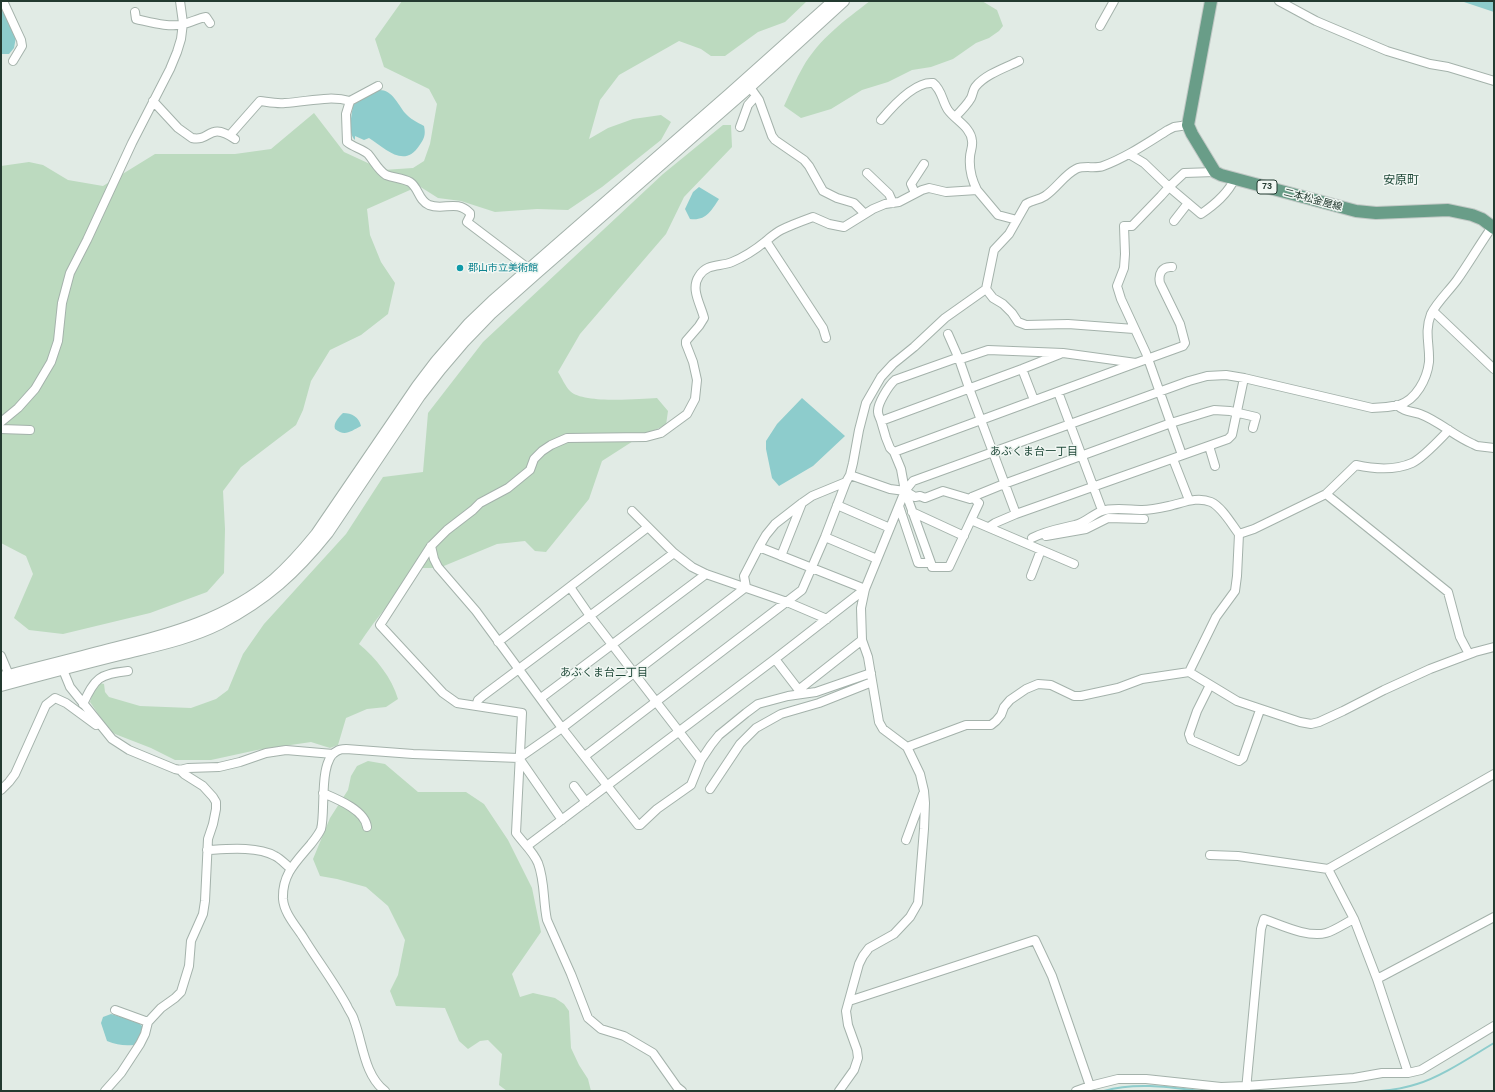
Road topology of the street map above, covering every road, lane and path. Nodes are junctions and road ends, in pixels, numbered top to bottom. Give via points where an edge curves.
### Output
1 (3, 1) edge
2 (180, 1) edge
3 (833, 1) edge
4 (844, 1) edge
5 (1114, 1) edge
6 (1211, 1) edge
7 (1279, 1) edge
8 (135, 12) dead end
9 (210, 23) dead end
10 (183, 24) junction
11 (1100, 26) dead end
12 (13, 61) dead end
13 (1019, 61) dead end
14 (1494, 81) edge
15 (747, 84) junction
16 (378, 86) dead end
17 (756, 96) junction
18 (153, 101) junction
19 (350, 101) junction
20 (955, 117) junction
21 (880, 120) dead end
22 (1188, 125) junction
23 (740, 127) dead end
24 (1129, 154) junction
25 (924, 164) dead end
26 (1215, 172) junction
27 (867, 173) dead end
28 (1235, 178) junction
29 (1169, 187) junction
30 (977, 190) junction
31 (915, 193) junction
32 (893, 203) junction
33 (1188, 204) junction
34 (866, 214) junction
35 (1017, 220) junction
36 (1174, 221) dead end
37 (1493, 227) edge
38 (766, 241) junction
39 (1172, 267) dead end
40 (532, 271) junction
41 (986, 289) junction
42 (1433, 311) junction
43 (1134, 329) junction
44 (948, 334) dead end
45 (826, 338) dead end
46 (1063, 353) junction
47 (959, 359) junction
48 (1148, 359) junction
49 (1136, 363) junction
50 (1022, 369) junction
51 (1494, 369) edge
52 (1244, 378) junction
53 (969, 388) junction
54 (1160, 391) junction
55 (1058, 392) junction
56 (1034, 400) junction
57 (1397, 405) junction
58 (1236, 412) junction
59 (981, 420) junction
60 (881, 421) junction
61 (1, 422) edge
62 (1171, 423) junction
63 (1070, 424) junction
64 (1253, 428) dead end
65 (1, 429) edge
66 (30, 430) dead end
67 (1449, 430) junction
68 (1208, 446) junction
69 (1494, 448) edge
70 (894, 452) junction
71 (993, 452) junction
72 (1182, 455) junction
73 (1082, 456) junction
74 (1173, 459) junction
75 (1215, 466) dead end
76 (848, 478) junction
77 (1004, 484) junction
78 (1093, 487) junction
79 (905, 491) junction
80 (1326, 494) junction
81 (972, 497) junction
82 (1189, 500) junction
83 (802, 503) junction
84 (837, 505) junction
85 (899, 506) junction
86 (1102, 510) junction
87 (632, 511) dead end
88 (912, 512) junction
89 (1016, 514) junction
90 (1144, 519) dead end
91 (971, 520) junction
92 (648, 527) junction
93 (989, 527) junction
94 (890, 528) junction
95 (1239, 534) junction
96 (964, 536) junction
97 (825, 537) junction
98 (431, 546) junction
99 (760, 547) junction
100 (1041, 550) junction
101 (674, 553) junction
102 (781, 556) junction
103 (877, 559) junction
104 (931, 563) junction
105 (1074, 564) dead end
106 (812, 568) junction
107 (706, 574) junction
108 (1031, 576) dead end
109 (570, 587) junction
110 (746, 587) junction
111 (865, 589) junction
112 (787, 602) junction
113 (590, 616) junction
114 (827, 619) junction
115 (862, 640) junction
116 (498, 642) junction
117 (612, 645) junction
118 (1494, 647) edge
119 (1469, 654) junction
120 (1, 656) edge
121 (775, 659) junction
122 (61, 666) junction
123 (519, 669) junction
124 (128, 671) dead end
125 (1189, 672) junction
126 (634, 673) junction
127 (871, 673) junction
128 (5, 676) edge
129 (872, 682) junction
130 (1210, 685) junction
131 (1, 686) edge
132 (803, 691) junction
133 (541, 698) junction
134 (656, 701) junction
135 (83, 704) junction
136 (476, 706) junction
137 (1260, 710) junction
138 (102, 727) junction
139 (562, 728) junction
140 (680, 732) junction
141 (907, 748) junction
142 (333, 754) junction
143 (585, 756) junction
144 (519, 758) junction
145 (701, 760) junction
146 (180, 770) junction
147 (1494, 774) edge
148 (574, 786) dead end
149 (608, 786) junction
150 (1, 790) edge
151 (710, 790) dead end
152 (924, 791) junction
153 (323, 793) junction
154 (586, 802) junction
155 (562, 820) junction
156 (367, 827) dead end
157 (906, 840) dead end
158 (527, 846) junction
159 (207, 850) junction
160 (1210, 855) dead end
161 (290, 868) junction
162 (1328, 869) junction
163 (1494, 917) edge
164 (1354, 919) junction
165 (1377, 979) junction
166 (849, 1001) junction
167 (115, 1010) dead end
168 (148, 1022) junction
169 (1494, 1026) edge
170 (1408, 1073) junction
171 (1090, 1086) junction
172 (1246, 1089) edge
173 (105, 1091) edge
174 (385, 1091) edge
175 (682, 1091) edge
176 (839, 1091) edge
177 (1076, 1091) edge

1 - 12 street via 21,40 22,46
2 - 10 street
3 - 15 street
4 - 15 street
5 - 11 street
6 - 22 main road
7 - 14 street via 1316,21 1387,51
8 - 10 street via 136,19
9 - 10 street via 206,17
10 - 18 street via 177,52
13 - 20 street via 978,84 966,106
15 - 17 street
15 - 40 street
16 - 19 street
17 - 23 street via 748,105
17 - 34 street via 775,140 804,160 823,191 854,204
18 - 19 street via 181,130 192,138 201,138 216,131 232,137 260,101 285,103 342,98
18 - 61 street via 70,272 62,303 58,341 51,362 35,389
19 - 40 street via 346,114 346,142 366,153 386,175 400,178 413,185 425,203 432,206 465,208 470,213 466,222
20 - 21 street via 948,110 937,86 929,83 909,92
20 - 30 street via 964,126 972,141 970,169
22 - 24 street via 1174,127
22 - 26 main road
24 - 29 street via 1144,162
24 - 35 street via 1101,167 1078,168 1070,172 1044,197 1029,201
25 - 31 street via 911,184
26 - 28 main road, 二本松金屋線 / 73
26 - 29 street via 1184,173
27 - 32 street via 889,194
28 - 33 street via 1215,204 1201,214
28 - 37 main road, 二本松金屋線 / 73 via 1356,211 1376,213 1448,210 1472,215
29 - 33 street
29 - 43 street via 1132,226 1124,226 1124,268 1117,286
30 - 31 street via 946,192 929,188
30 - 35 street via 998,215
31 - 32 street
32 - 34 street via 885,204
33 - 36 street
34 - 38 street via 844,227 813,217 781,230
35 - 41 street via 1010,234 994,250
37 - 42 street via 1457,281
38 - 45 street via 823,328
38 - 98 street via 742,258 728,264 708,267 696,281 696,299 704,318 686,341 697,380 695,399 687,414 661,433 646,437 567,438 551,445 534,460 530,470 508,488 480,502
39 - 48 street via 1164,269 1159,278 1180,324 1185,343 1184,346
40 - 122 street via 469,323 436,361 316,534 274,579 213,617
41 - 43 street via 1018,322 1026,325 1068,324
41 - 76 street via 945,318 881,377 866,403
42 - 51 street
42 - 57 street via 1426,335 1429,362 1425,378 1416,393 1406,402
43 - 48 street
44 - 47 street
46 - 47 street via 988,350
46 - 49 street
46 - 50 street
47 - 53 street
47 - 60 street via 895,380 878,407
48 - 49 street
48 - 54 street
49 - 55 street
50 - 53 street
50 - 56 street
52 - 54 street via 1226,375 1207,376
52 - 57 street via 1372,408
52 - 58 street
53 - 59 street
53 - 60 street
54 - 62 street
54 - 63 street
55 - 56 street
55 - 63 street
56 - 59 street
57 - 67 street via 1406,411 1427,417
58 - 62 street via 1214,410
58 - 64 street via 1256,417
58 - 68 street via 1232,435
59 - 70 street
59 - 71 street
60 - 70 street via 890,448
62 - 72 street
62 - 73 street
63 - 71 street
63 - 73 street
65 - 66 street
67 - 69 street via 1477,446
67 - 80 street via 1412,463 1391,468 1356,465
68 - 72 street
68 - 75 street
70 - 79 street via 901,469
71 - 77 street
71 - 79 street via 913,481
72 - 74 street
73 - 77 street
73 - 78 street
74 - 78 street
74 - 82 street
76 - 79 street
76 - 83 street
76 - 84 street
77 - 81 street
77 - 89 street
78 - 86 street
78 - 89 street
79 - 81 street via 915,498 925,498 943,490 970,499
79 - 85 street
79 - 88 street
80 - 95 street
80 - 119 street via 1448,592 1460,637
81 - 91 street via 979,504
82 - 86 street via 1144,510
82 - 95 street via 1212,502
83 - 99 street via 775,524
83 - 102 street
84 - 94 street
84 - 97 street
85 - 94 street
85 - 104 street via 918,563
86 - 90 street via 1076,525 1056,528 1032,538 1077,531 1108,518
87 - 92 street
88 - 96 street
88 - 104 street
89 - 93 street
91 - 93 street
91 - 96 street
92 - 101 street
92 - 109 street
93 - 100 street
94 - 103 street
95 - 125 street via 1235,591 1216,617
96 - 104 street via 949,567 932,567
97 - 103 street
97 - 106 street
98 - 116 street via 438,566
98 - 136 street via 380,625 447,696 457,703
99 - 102 street
99 - 110 street via 744,576
100 - 105 street
100 - 108 street
101 - 107 street
101 - 113 street
102 - 106 street
103 - 111 street
106 - 111 street
106 - 112 street via 802,590
107 - 110 street
107 - 117 street
109 - 113 street
109 - 116 street
110 - 112 street
110 - 126 street
111 - 114 street
111 - 115 street via 861,608
112 - 114 street
112 - 134 street
113 - 117 street
113 - 123 street
114 - 121 street
115 - 127 street
115 - 132 street
116 - 123 street
117 - 126 street
117 - 133 street
118 - 119 street
119 - 137 street via 1430,669 1319,722 1300,722
120 - 128 street
121 - 132 street via 798,689
121 - 140 street
122 - 128 street
122 - 131 street
122 - 135 street via 70,687
123 - 133 street
123 - 136 street via 478,700
124 - 135 street via 102,676 92,685
125 - 130 street
125 - 141 street via 1142,679 1118,688 1081,696 1074,696 1051,685 1038,684 1010,700 1002,715 991,724 966,725
126 - 134 street
126 - 139 street
127 - 129 street
127 - 132 street via 816,692
129 - 141 street via 879,722 883,729
129 - 151 street via 819,703 781,714 756,728 740,744
130 - 137 street via 1237,701
130 - 137 street via 1189,734 1191,740 1239,761 1243,758
132 - 145 street via 758,704 719,735
133 - 139 street
134 - 140 street
134 - 143 street
135 - 138 street
136 - 144 street via 522,714
138 - 146 street via 118,744
138 - 150 street via 55,698 50,701 15,774
139 - 143 street
139 - 144 street
140 - 145 street
140 - 149 street
141 - 152 street via 920,774
142 - 144 street via 346,749
142 - 146 street via 279,751 218,767
142 - 153 street via 329,760
143 - 149 street
144 - 155 street
144 - 158 street via 516,833
145 - 149 street via 691,785 657,808 640,825
146 - 159 street via 203,786 216,802
147 - 162 street
148 - 154 street
149 - 154 street
152 - 157 street
152 - 166 street via 918,903 910,917 894,934 869,948 863,956
153 - 156 street via 350,806 360,814
153 - 161 street via 321,829
154 - 155 street
155 - 158 street
158 - 175 street via 538,864 546,920 588,1018 601,1029 624,1036 653,1053
159 - 161 street via 244,849 267,852
159 - 168 street via 203,914 191,941 191,959 185,980 180,992
160 - 162 street via 1238,856
161 - 174 street via 284,886 283,900 286,909 354,1020 370,1072
162 - 164 street
163 - 165 street
164 - 165 street
164 - 172 street via 1327,932 1309,934 1264,919
165 - 170 street
166 - 171 street via 1035,940 1052,976
166 - 176 street via 846,1018 858,1058 854,1070
167 - 168 street
168 - 173 street via 140,1044 121,1074
169 - 170 street via 1421,1070
170 - 172 street via 1382,1073
171 - 172 street via 1118,1079 1146,1079
171 - 177 street

